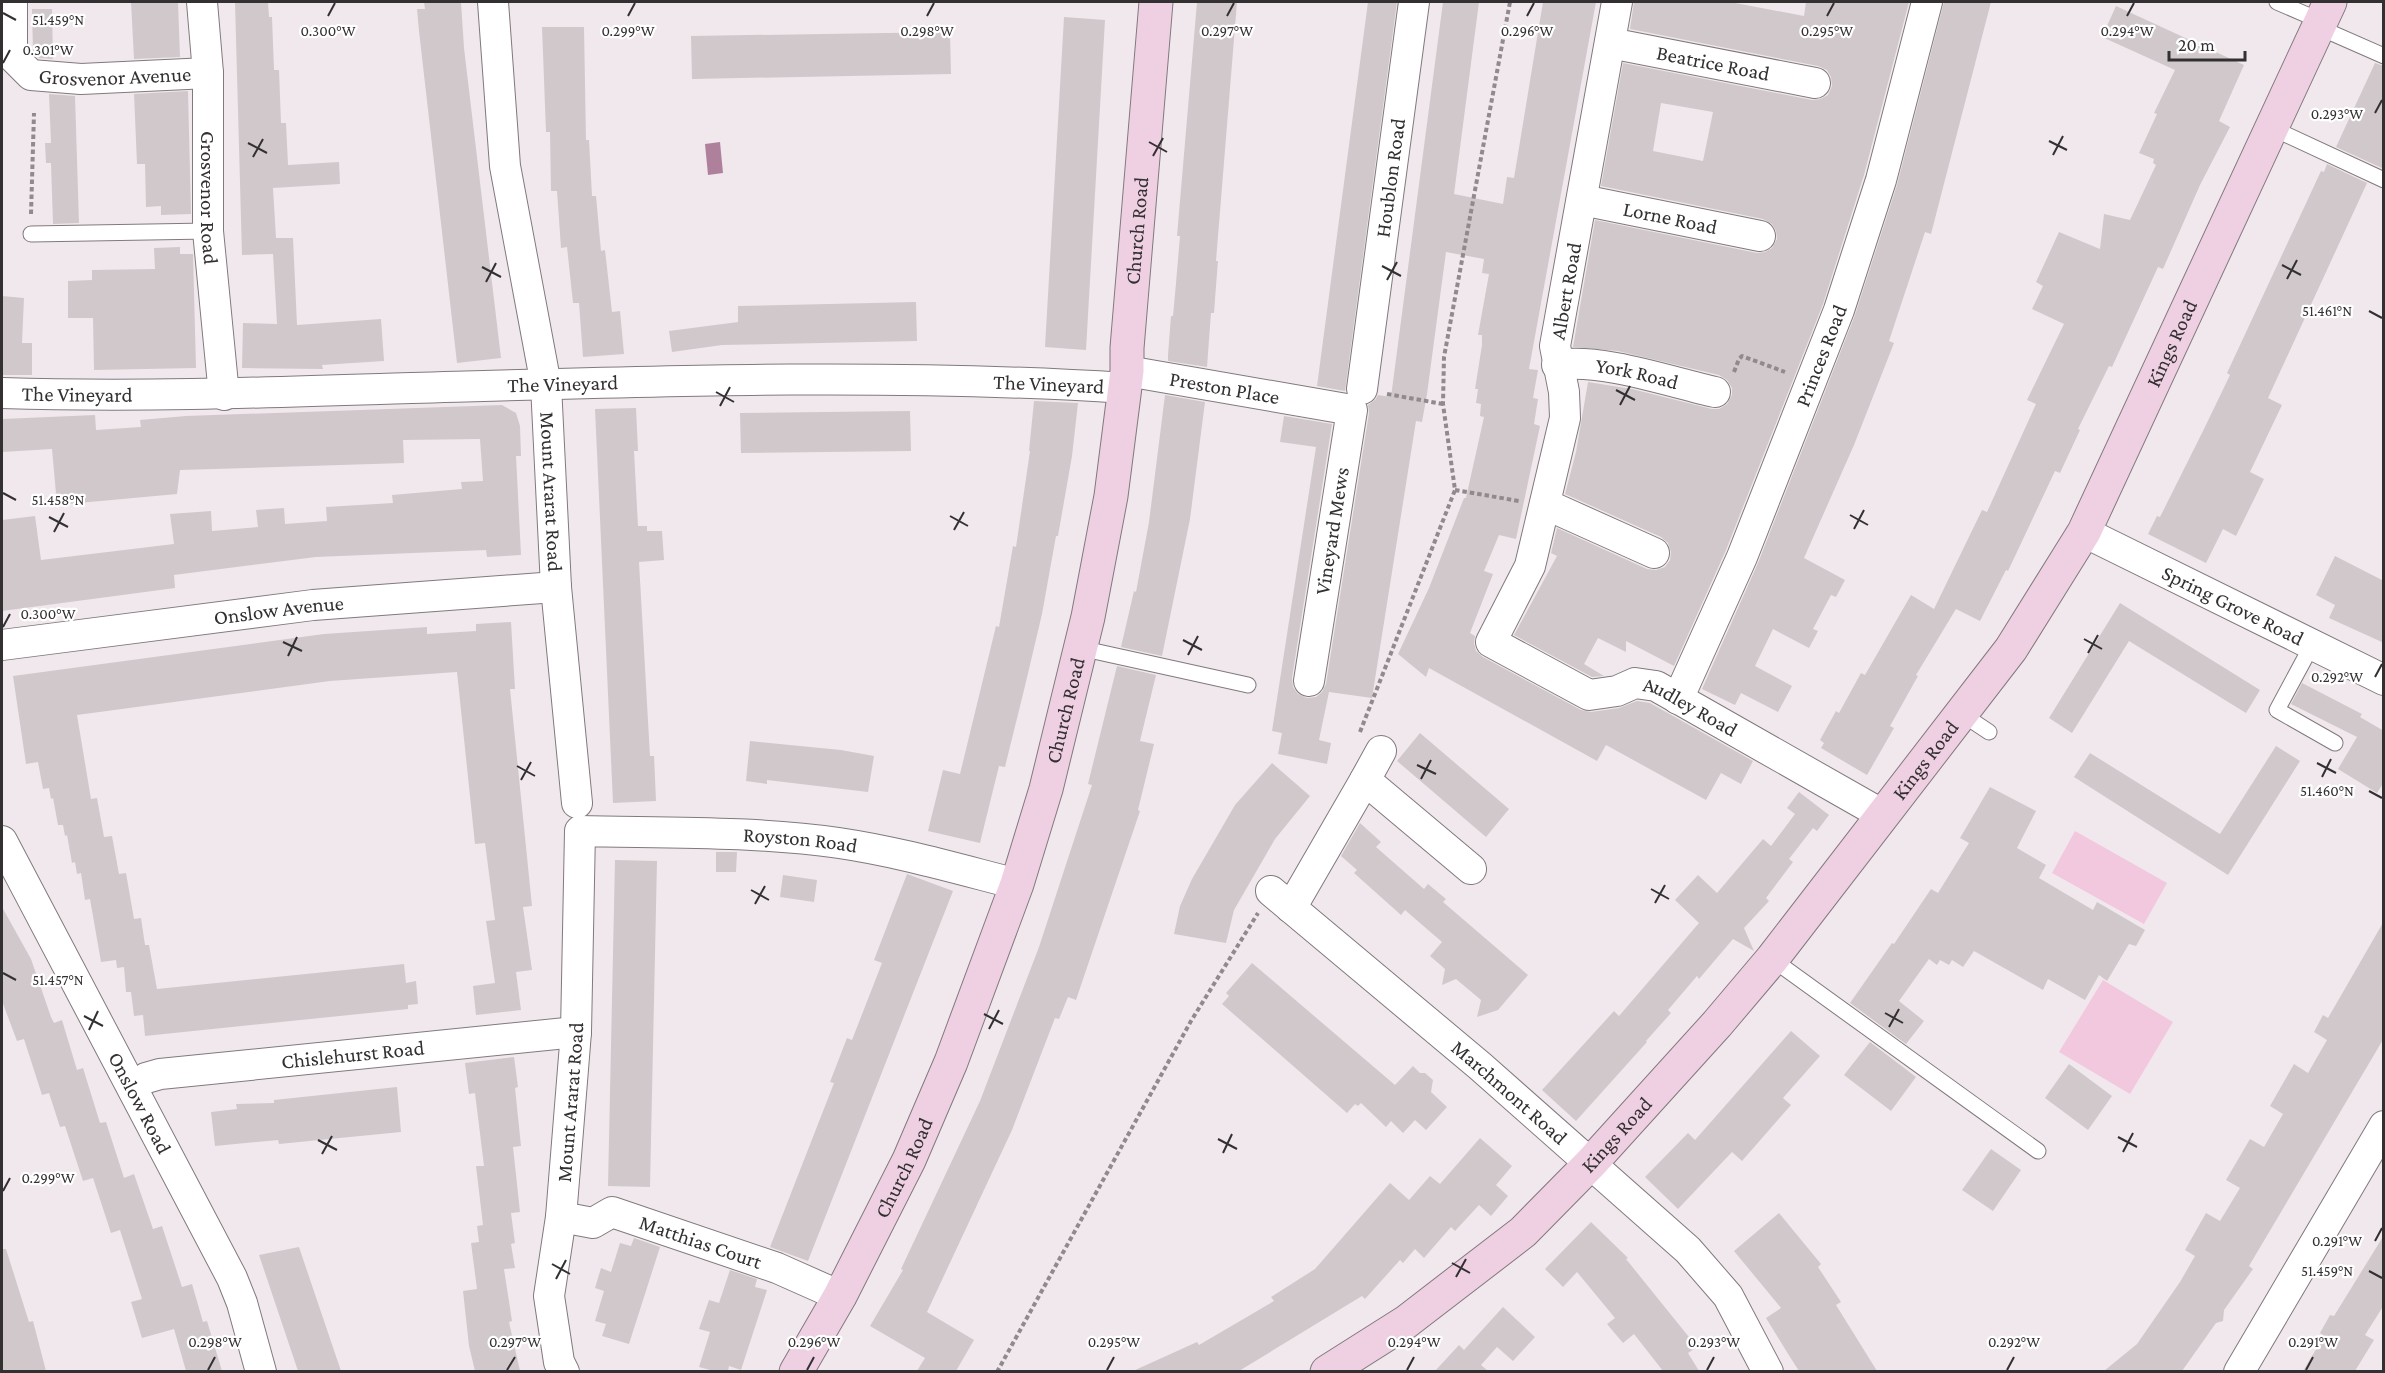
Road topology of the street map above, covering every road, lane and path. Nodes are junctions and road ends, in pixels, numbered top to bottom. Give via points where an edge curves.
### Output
1 (12, 2) edge
2 (202, 2) edge
3 (493, 2) edge
4 (1156, 2) edge
5 (1414, 2) edge
6 (1617, 2) edge
7 (1927, 2) edge
8 (2277, 2) edge
9 (2323, 16) edge
10 (1610, 43) junction
11 (2384, 56) edge
12 (208, 73) junction
13 (1815, 83) dead end
14 (34, 113) dead end
15 (2272, 128) junction
16 (2384, 180) edge
17 (1582, 200) junction
18 (208, 231) junction
19 (31, 234) joint
20 (1760, 236) dead end
21 (1557, 364) junction
22 (1126, 380) junction
23 (1812, 381) junction
24 (546, 385) junction
25 (1362, 389) joint
26 (2, 393) edge
27 (1715, 393) joint
28 (224, 394) junction
29 (1443, 404) dead end
30 (1323, 405) joint
31 (1455, 490) dead end
32 (1544, 504) junction
33 (2084, 532) junction
34 (1654, 553) dead end
35 (556, 587) junction
36 (1491, 642) joint
37 (2, 645) edge
38 (2312, 645) junction
39 (1080, 648) junction
40 (2384, 680) edge
41 (1309, 681) dead end
42 (1248, 685) dead end
43 (1678, 699) junction
44 (1962, 714) junction
45 (1989, 732) dead end
46 (2335, 743) dead end
47 (1381, 751) dead end
48 (1365, 780) junction
49 (1883, 815) junction
50 (578, 817) junction
51 (4, 853) edge
52 (1471, 869) dead end
53 (1017, 884) junction
54 (1772, 959) junction
55 (576, 1032) junction
56 (132, 1087) junction
57 (2384, 1126) edge
58 (2038, 1151) dead end
59 (1591, 1163) junction
60 (561, 1217) junction
61 (840, 1296) junction
62 (261, 1371) edge
63 (564, 1371) edge
64 (795, 1371) edge
65 (1327, 1371) edge
66 (1768, 1371) edge
67 (2239, 1371) edge

1 - 12 street, Grosvenor Avenue via 12,56 31,75 81,80
2 - 12 street, Grosvenor Road
3 - 24 street, Mount Ararat Road via 505,166
4 - 22 street, Church Road
5 - 25 street, Houblon Road
6 - 10 street, Albert Road
7 - 23 street, Princes Road via 1881,180
8 - 9 lane
9 - 11 lane
9 - 15 street, Kings Road
10 - 13 street, Beatrice Road
10 - 17 street, Albert Road
12 - 18 street, Grosvenor Road
14 - 19 path
15 - 16 lane
15 - 33 street, Kings Road
17 - 20 street, Lorne Road
17 - 21 street, Albert Road via 1555,346
18 - 19 lane
18 - 28 street, Grosvenor Road
21 - 27 street, York Road via 1597,364
21 - 32 street, Albert Road via 1565,418
22 - 24 street, The Vineyard
22 - 30 street, Preston Place
22 - 39 street, Church Road via 1111,496
23 - 27 path via 1742,356 1733,374 1720,371
23 - 43 street, Princes Road via 1742,557
24 - 28 street, The Vineyard
24 - 35 street, Mount Ararat Road
25 - 29 path
26 - 28 street, The Vineyard
30 - 41 street, Vineyard Mews via 1352,410
31 - 32 path
32 - 34 street
32 - 36 street, Albert Road via 1530,566
33 - 38 street, Spring Grove Road
33 - 44 street, Kings Road via 2011,649
35 - 37 street, Onslow Avenue via 313,604
35 - 50 street, Mount Ararat Road
36 - 43 street, Audley Road via 1589,695 1617,691 1635,683 1656,686
38 - 40 street, Spring Grove Road
38 - 46 lane via 2277,710
39 - 42 lane
39 - 53 street, Church Road via 1046,789
43 - 49 street, Audley Road
44 - 45 lane
44 - 49 street, Kings Road
47 - 48 street
48 - 52 street
48 - 59 street, Marchmont Road via 1281,899
49 - 54 street, Kings Road
50 - 53 street, Royston Road via 839,843
50 - 55 street, Mount Ararat Road
51 - 56 street, Onslow Road
53 - 61 street, Church Road via 951,1062 909,1160
54 - 58 lane
54 - 59 street, Kings Road
55 - 56 street, Chislehurst Road via 160,1074
55 - 60 street, Mount Ararat Road
56 - 62 street, Onslow Road via 232,1278
57 - 67 street
59 - 65 street, Kings Road via 1523,1232 1406,1322
59 - 66 street, Marchmont Road via 1688,1250 1728,1296
60 - 61 street, Matthias Court via 593,1223 612,1212 777,1268
60 - 63 street, Mount Ararat Road via 549,1296 559,1362
61 - 64 street, Church Road

